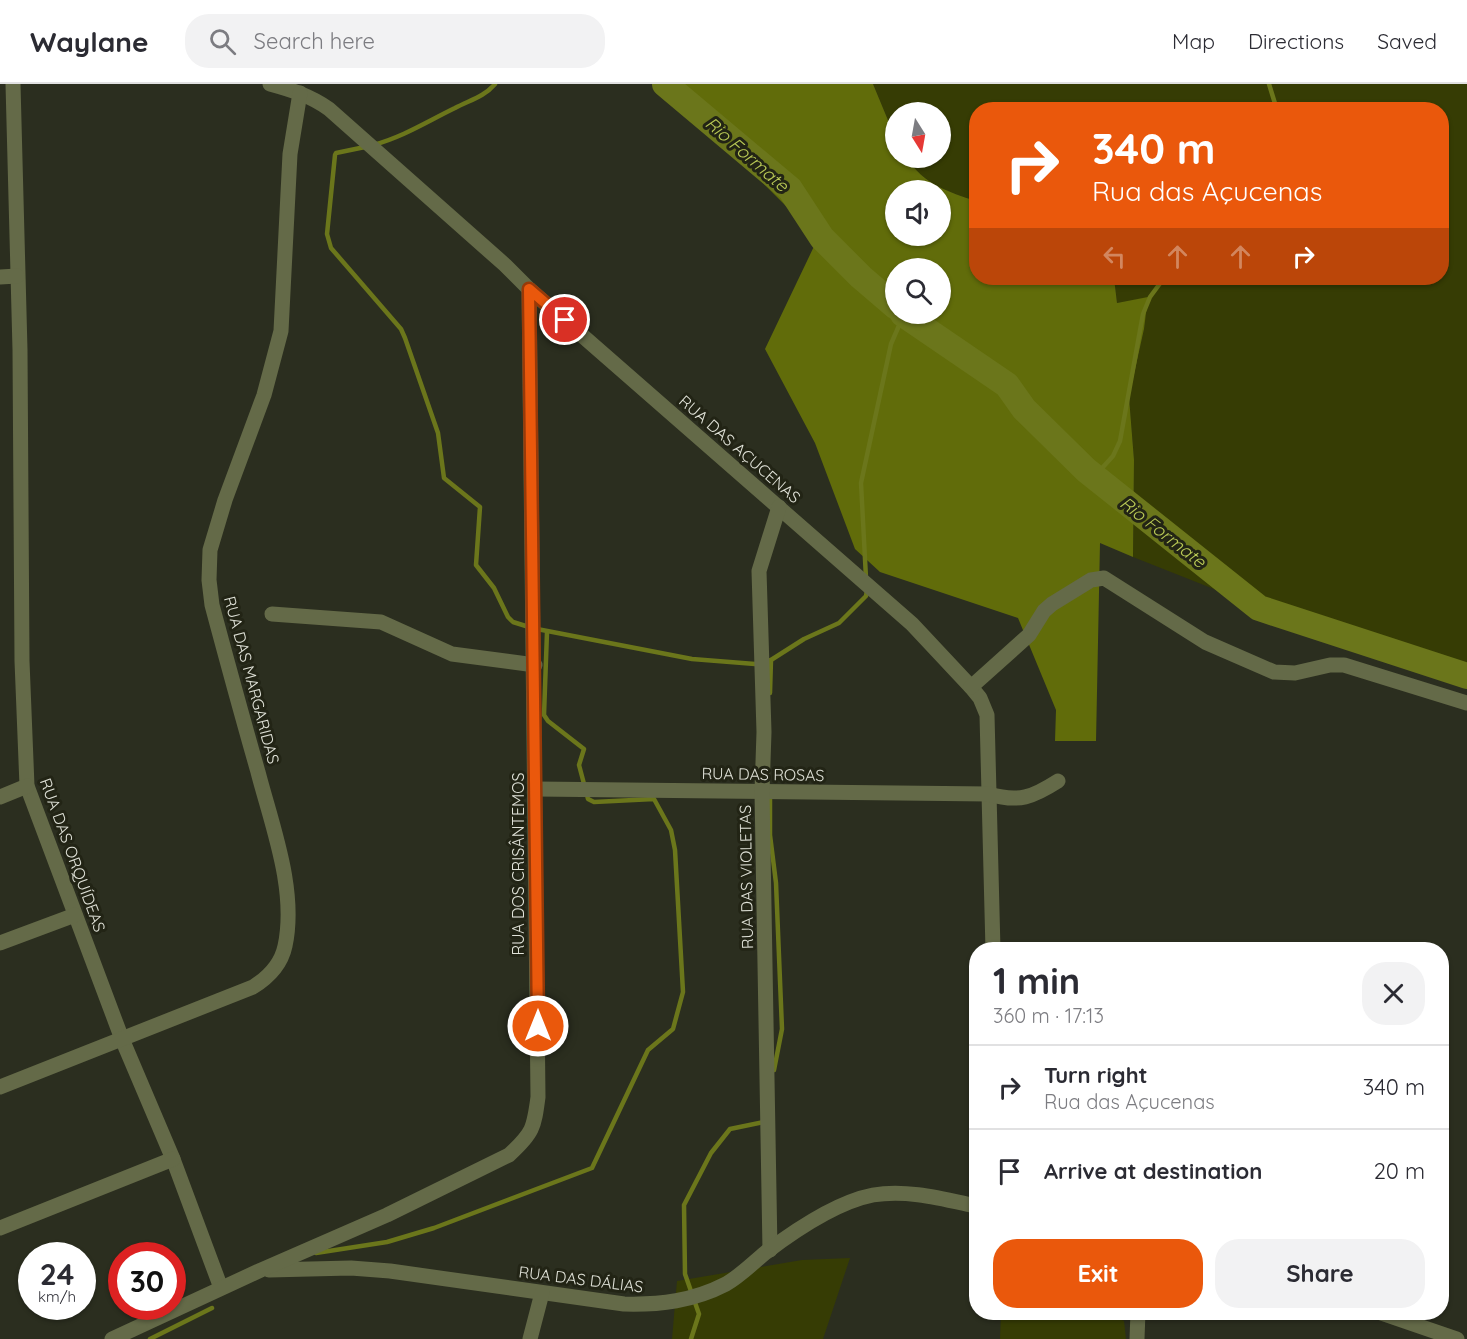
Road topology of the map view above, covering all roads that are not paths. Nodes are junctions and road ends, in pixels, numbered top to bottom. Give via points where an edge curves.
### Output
1 (13, 84) edge
2 (270, 84) edge
3 (300, 93) junction
4 (17, 276) junction
5 (0, 277) edge
6 (529, 289) junction
7 (779, 507) junction
8 (272, 614) dead end
9 (535, 665) junction
10 (971, 687) junction
11 (1467, 703) edge
12 (1058, 781) dead end
13 (27, 786) junction
14 (536, 789) junction
15 (762, 792) junction
16 (989, 794) junction
17 (0, 797) edge
18 (75, 915) junction
19 (993, 942) edge
20 (0, 943) edge
21 (122, 1039) junction
22 (0, 1087) edge
23 (173, 1159) junction
24 (969, 1205) edge
25 (0, 1228) edge
26 (770, 1250) junction
27 (261, 1270) junction
28 (225, 1286) junction
29 (542, 1293) junction
30 (1138, 1320) edge
31 (1401, 1320) edge
32 (112, 1339) edge
33 (530, 1339) edge
34 (1137, 1339) edge
35 (1457, 1339) edge

1 - 4 street, RUA DAS ORQUÍDEAS
2 - 3 street, RUA DAS AÇUCENAS
3 - 6 street, RUA DAS AÇUCENAS via 329,109
3 - 21 street, RUA DAS MARGARIDAS via 290,154 281,331 264,395 210,550 212,605 288,891 285,947 277,967 253,987
4 - 5 street
4 - 13 street, RUA DAS ORQUÍDEAS
6 - 7 street, RUA DAS AÇUCENAS
6 - 9 street, RUA DOS CRISÂNTEMOS
7 - 10 street, RUA DAS AÇUCENAS via 912,624
7 - 15 street, RUA DAS VIOLETAS via 759,572
8 - 9 street via 381,622 452,654
9 - 14 street, RUA DOS CRISÂNTEMOS
10 - 11 street via 1029,635 1052,604 1091,580 1104,578 1205,642 1274,672 1344,665
10 - 16 street, RUA DAS AÇUCENAS via 987,715
12 - 16 street, RUA DAS ROSAS via 1034,796 1005,799
13 - 17 street
13 - 18 street, RUA DAS ORQUÍDEAS
14 - 15 street, RUA DAS ROSAS
14 - 27 street, RUA DOS CRISÂNTEMOS via 538,1097 534,1127 509,1155 387,1215
15 - 16 street, RUA DAS ROSAS
15 - 26 street, RUA DAS VIOLETAS
16 - 19 street, RUA DAS AÇUCENAS
18 - 20 street
18 - 21 street, RUA DAS ORQUÍDEAS
21 - 22 street, RUA DAS MARGARIDAS
21 - 23 street, RUA DAS ORQUÍDEAS
23 - 25 street
23 - 28 street, RUA DAS ORQUÍDEAS
24 - 26 street, RUA DAS DÁLIAS via 916,1194 872,1195 822,1216
26 - 29 street, RUA DAS DÁLIAS via 727,1283 683,1300 655,1305 624,1304
27 - 28 street, RUA DOS CRISÂNTEMOS
27 - 29 street, RUA DAS DÁLIAS via 390,1271
28 - 32 street, RUA DOS CRISÂNTEMOS
29 - 33 street
30 - 34 street
31 - 35 street

